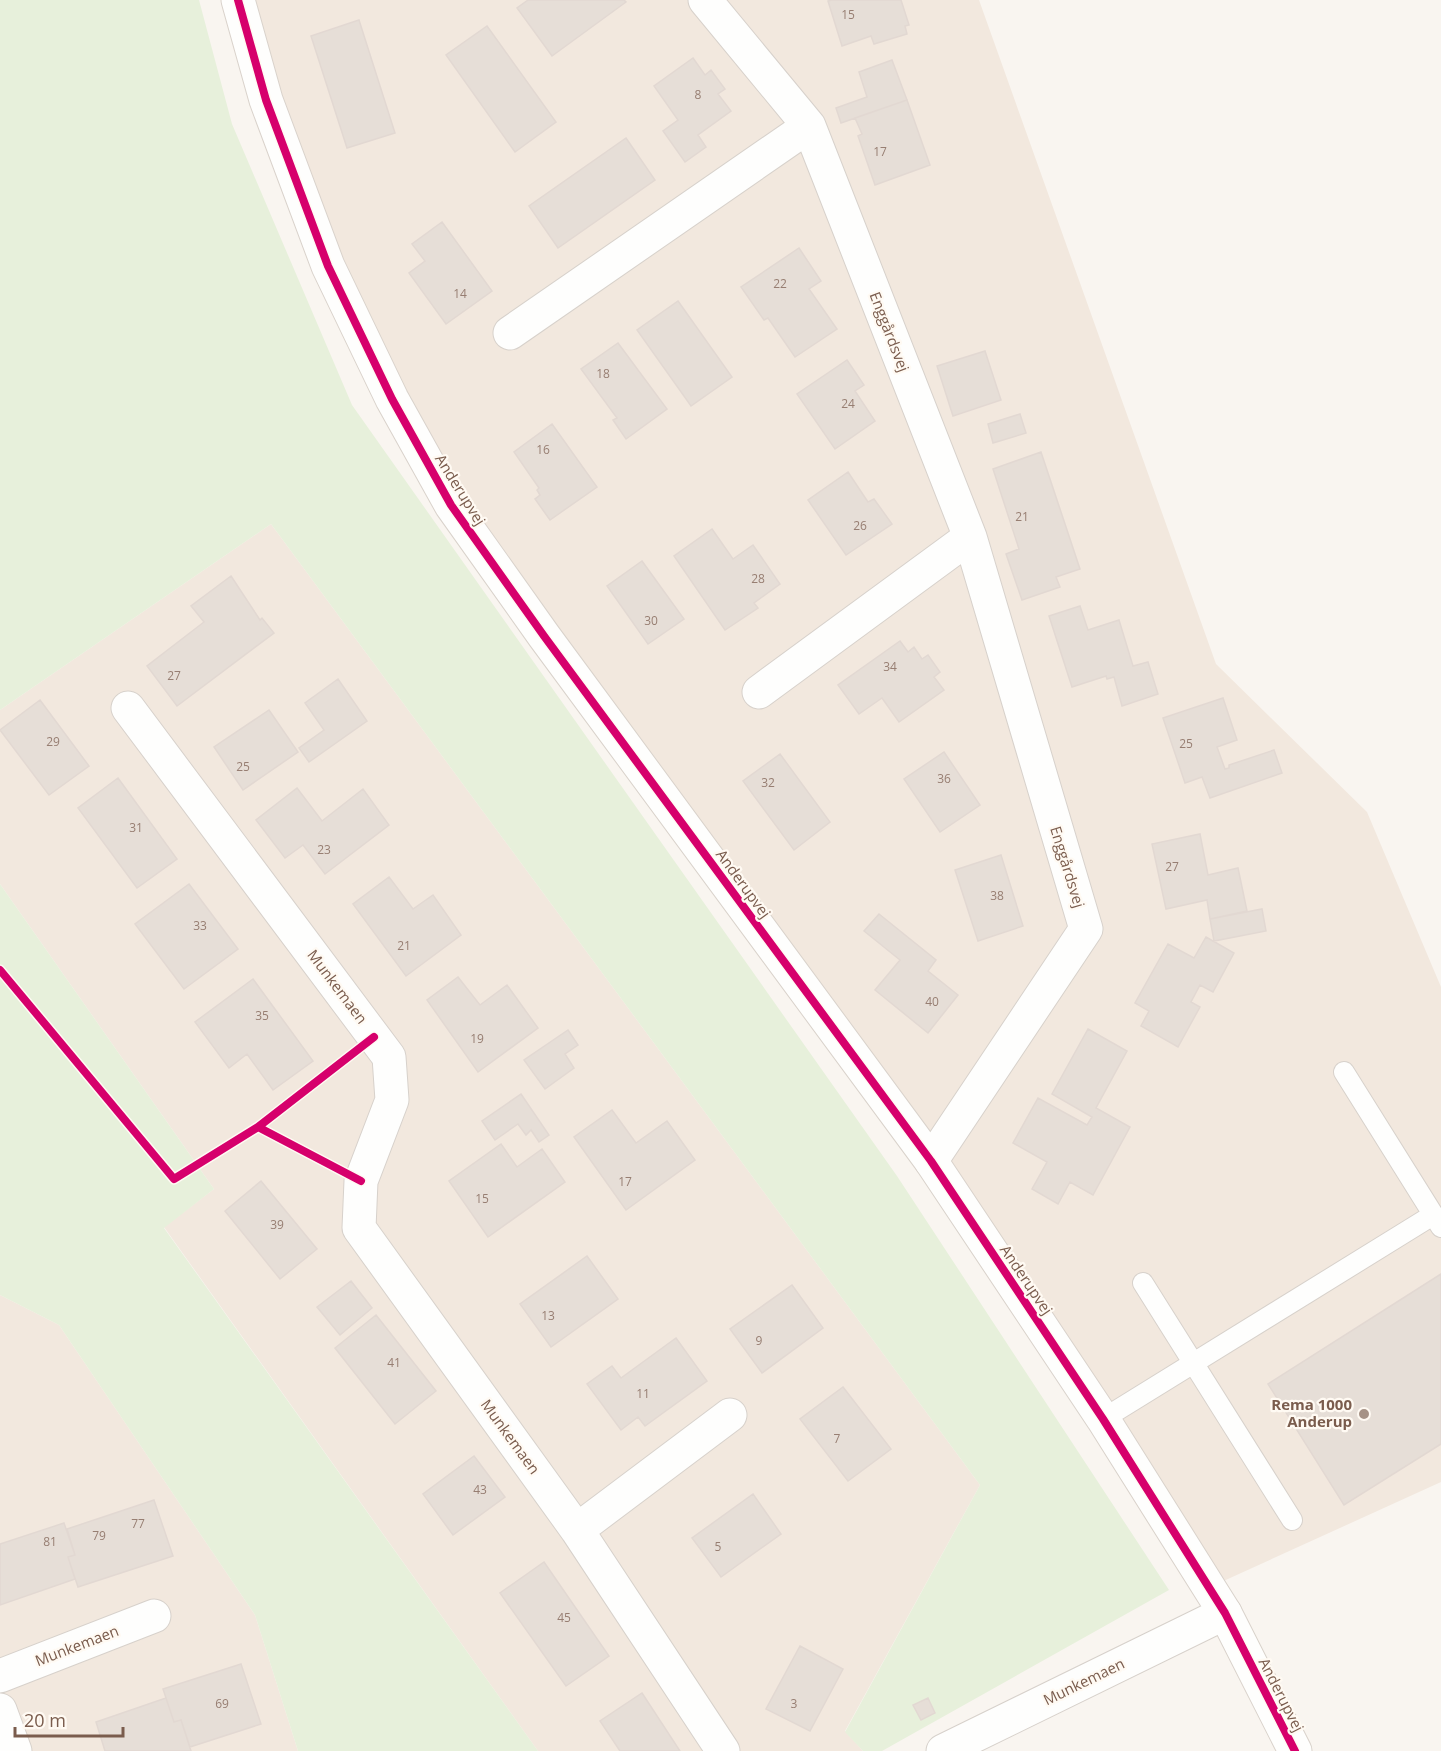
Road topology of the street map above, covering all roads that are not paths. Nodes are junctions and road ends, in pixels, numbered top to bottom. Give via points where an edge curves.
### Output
1 (238, 0) edge
2 (705, 0) edge
3 (809, 126) junction
4 (510, 333) dead end
5 (970, 537) junction
6 (759, 692) dead end
7 (128, 708) dead end
8 (1344, 1072) dead end
9 (931, 1161) junction
10 (1437, 1221) edge
11 (1143, 1284) dead end
12 (1194, 1364) junction
13 (730, 1415) dead end
14 (1103, 1419) junction
15 (1292, 1520) dead end
16 (577, 1530) junction
17 (1225, 1613) junction
18 (154, 1616) dead end
19 (0, 1676) edge
20 (0, 1710) edge
21 (15, 1751) edge
22 (723, 1751) edge
23 (943, 1751) edge
24 (1295, 1751) edge

1 - 9 street, Anderupvej via 266,100 328,266 392,399 450,506
2 - 3 street, Enggårdsvej
3 - 4 street
3 - 5 street, Enggårdsvej
5 - 6 street
5 - 9 street, Enggårdsvej via 1086,929
7 - 16 street, Munkemaen via 389,1057 392,1100 361,1181 359,1228
8 - 10 lane
9 - 14 street, Anderupvej
10 - 12 lane
11 - 12 lane
12 - 14 lane
12 - 15 lane
13 - 16 street
14 - 17 street, Anderupvej
16 - 22 street, Munkemaen
17 - 23 street, Munkemaen
17 - 24 street, Anderupvej
18 - 19 street, Munkemaen
20 - 21 street

